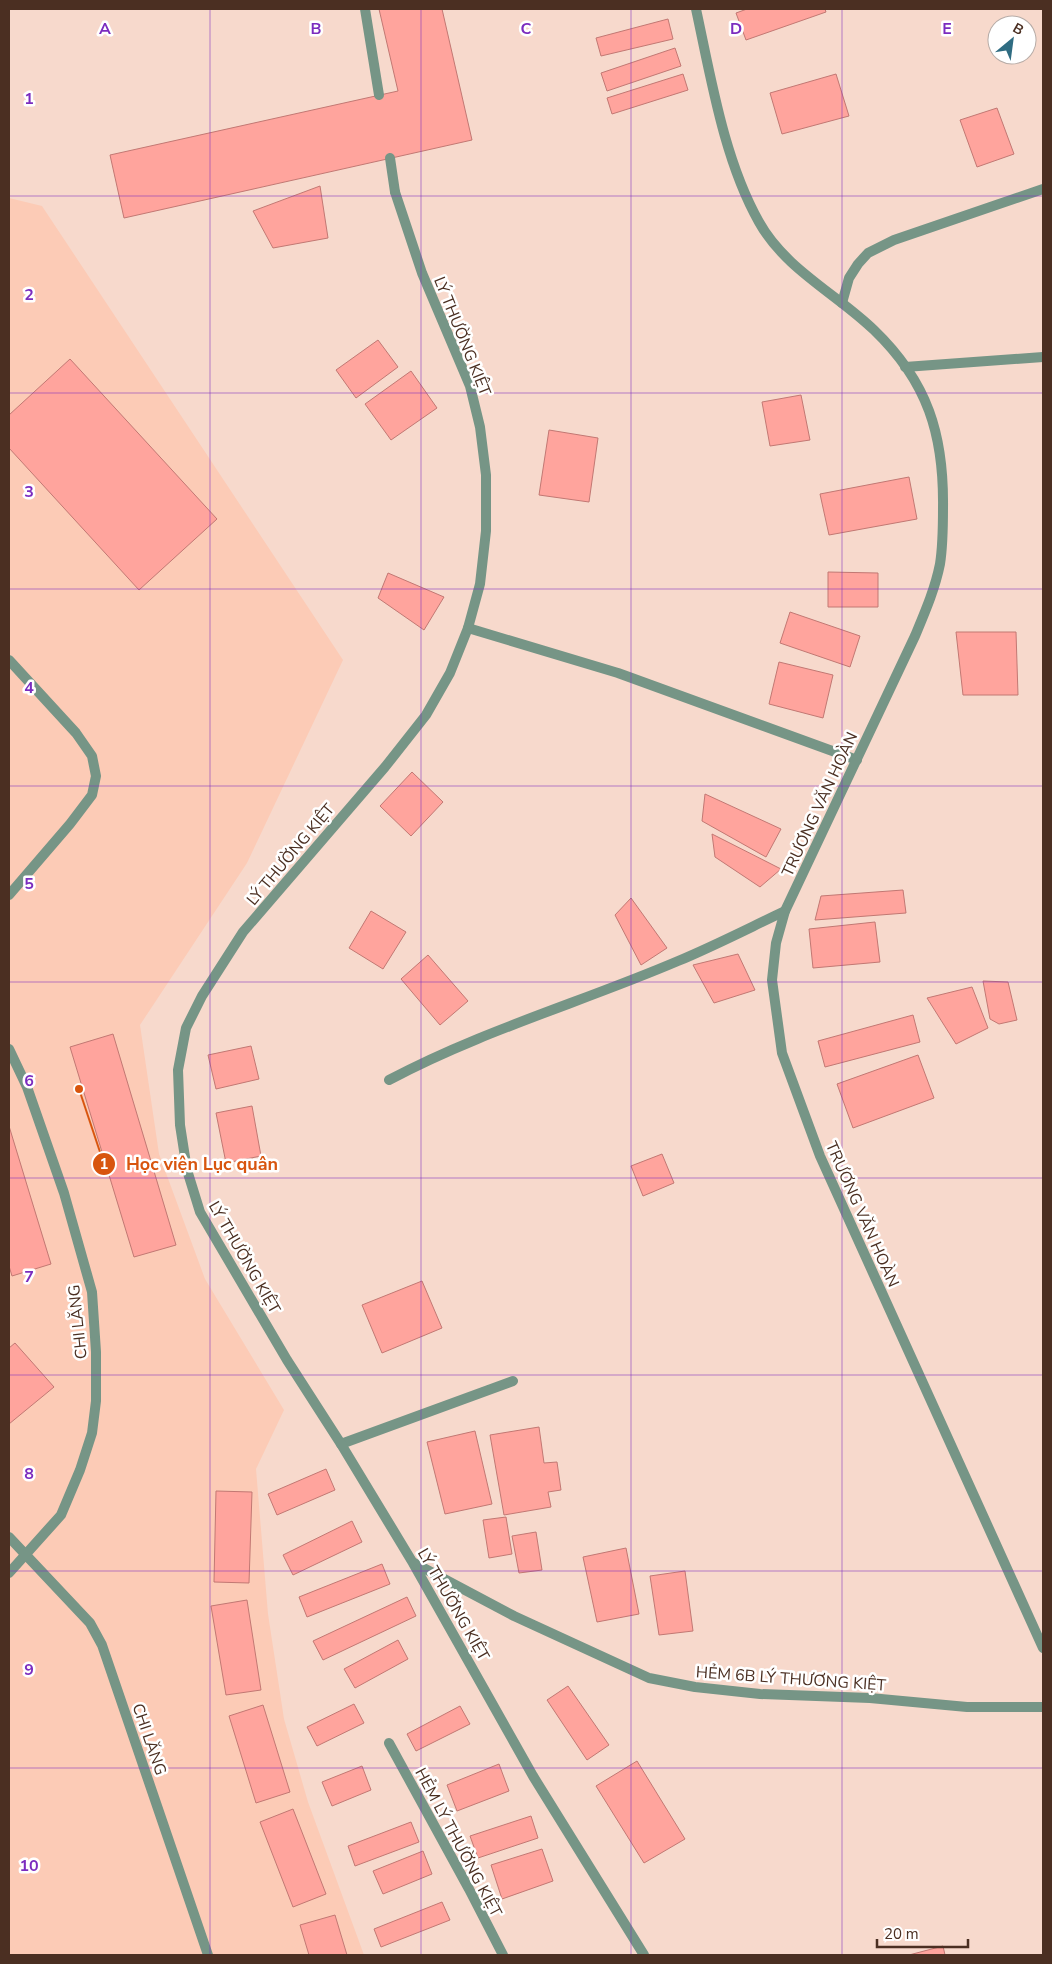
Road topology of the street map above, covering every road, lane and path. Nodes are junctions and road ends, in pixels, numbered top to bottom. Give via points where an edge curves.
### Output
1 (365, 9) edge
2 (696, 9) edge
3 (379, 94) dead end
4 (390, 158) dead end
5 (1043, 190) edge
6 (842, 303) junction
7 (1043, 357) edge
8 (905, 367) junction
9 (468, 628) junction
10 (9, 660) edge
11 (857, 760) junction
12 (9, 895) edge
13 (785, 911) junction
14 (9, 1049) edge
15 (389, 1080) dead end
16 (512, 1381) dead end
17 (341, 1444) junction
18 (9, 1537) edge
19 (25, 1555) junction
20 (413, 1563) junction
21 (9, 1573) edge
22 (1043, 1648) edge
23 (1043, 1707) edge
24 (388, 1744) dead end
25 (208, 1955) edge
26 (503, 1955) edge
27 (644, 1955) edge

1 - 3 street
2 - 6 street, TRƯƠNG VĂN HOÀN via 722,126 759,223 801,271
4 - 9 street, LÝ THƯỜNG KIỆT via 395,192 422,273 470,386 480,427 486,475 486,531 480,584
5 - 6 street via 894,240 868,253 848,278
6 - 8 street, TRƯƠNG VĂN HOÀN via 875,331
7 - 8 street
8 - 11 street, TRƯƠNG VĂN HOÀN via 924,398 936,428 944,474 940,564 915,636
9 - 11 street via 618,673
9 - 17 street, LÝ THƯỜNG KIỆT via 450,673 426,715 243,932 202,996 186,1028 178,1070 180,1125 187,1170 200,1212 287,1360
10 - 12 street via 76,733 92,756 96,776 92,795
11 - 13 street, TRƯƠNG VĂN HOÀN
13 - 15 street via 678,961 516,1024 410,1068
13 - 22 street, TRƯƠNG VĂN HOÀN via 776,942 772,980 782,1053 820,1156
14 - 19 street, CHI LĂNG via 27,1087 64,1193 92,1292 96,1352 92,1433 80,1470 61,1515
16 - 17 street
17 - 20 street, LÝ THƯỜNG KIỆT
18 - 19 street, CHI LĂNG
19 - 21 street
19 - 25 street, CHI LĂNG via 90,1623 102,1645
20 - 23 street, HẺM 6B LÝ THƯƠNG KIỆT via 514,1616 649,1678 695,1688 760,1694 870,1698 967,1707
20 - 27 street, LÝ THƯỜNG KIỆT via 533,1776
24 - 26 street, HẺM LÝ THƯỜNG KIỆT

